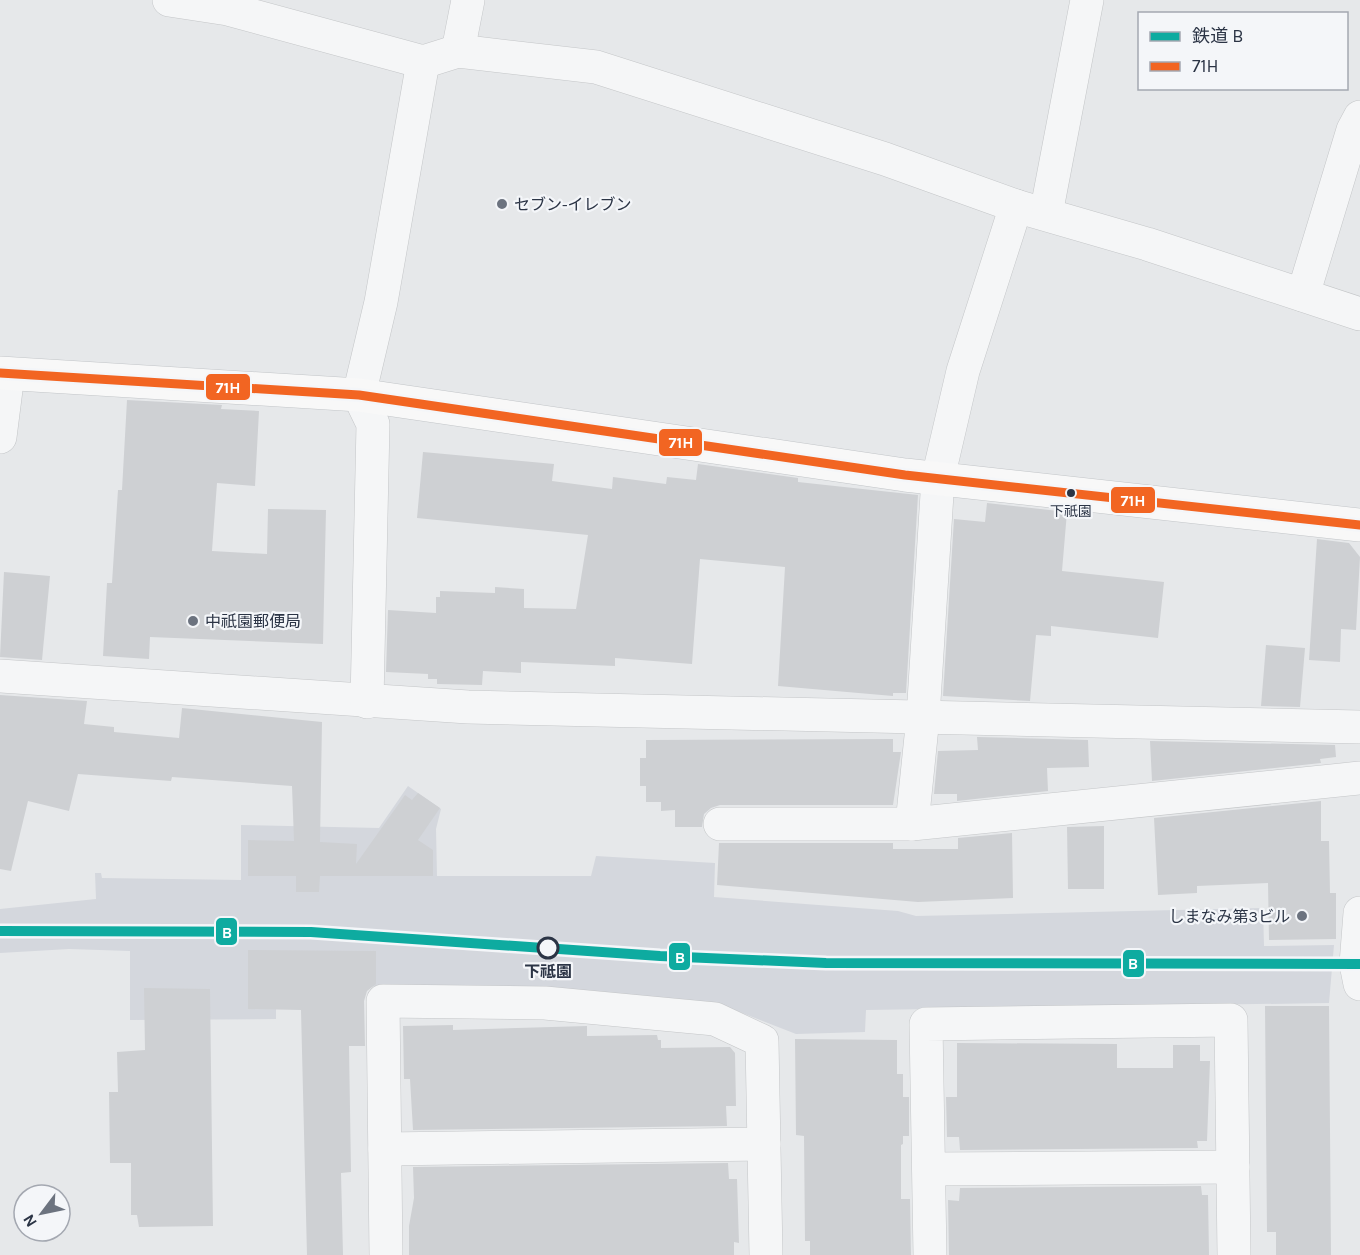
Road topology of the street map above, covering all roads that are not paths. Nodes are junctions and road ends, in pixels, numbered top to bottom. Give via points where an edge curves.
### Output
1 (169, 0) edge
2 (468, 0) edge
3 (1087, 0) edge
4 (458, 51) junction
5 (423, 62) junction
6 (1360, 117) edge
7 (1031, 210) junction
8 (1303, 295) junction
9 (1360, 314) edge
10 (4, 374) edge
11 (359, 395) junction
12 (0, 437) edge
13 (938, 478) junction
14 (1360, 525) edge
15 (0, 676) edge
16 (367, 702) junction
17 (923, 717) junction
18 (1360, 727) edge
19 (1360, 778) edge
20 (720, 824) dead end
21 (912, 824) junction
22 (1360, 913) edge
23 (1360, 984) edge
24 (764, 1144) junction
25 (385, 1149) junction
26 (1233, 1167) junction
27 (929, 1169) junction
28 (386, 1255) edge
29 (766, 1255) edge
30 (930, 1255) edge
31 (1234, 1255) edge

1 - 5 street via 228,9
2 - 4 street
3 - 7 street
4 - 5 street
4 - 7 street via 596,67
5 - 11 street via 381,302
6 - 8 street via 1346,150
7 - 8 street
7 - 13 street via 963,371
8 - 9 street
10 - 11 main road
10 - 12 street
11 - 13 main road
11 - 16 street via 373,424
13 - 14 main road
13 - 17 street
15 - 16 street
16 - 17 street
17 - 18 street
17 - 21 street
19 - 21 street
20 - 21 street
22 - 23 street via 1356,964
24 - 25 street
24 - 25 street via 762,1041 715,1019 545,1003 383,1001
24 - 29 street
25 - 28 street
26 - 27 street
26 - 27 street via 1231,1020 926,1024
26 - 31 street
27 - 30 street

